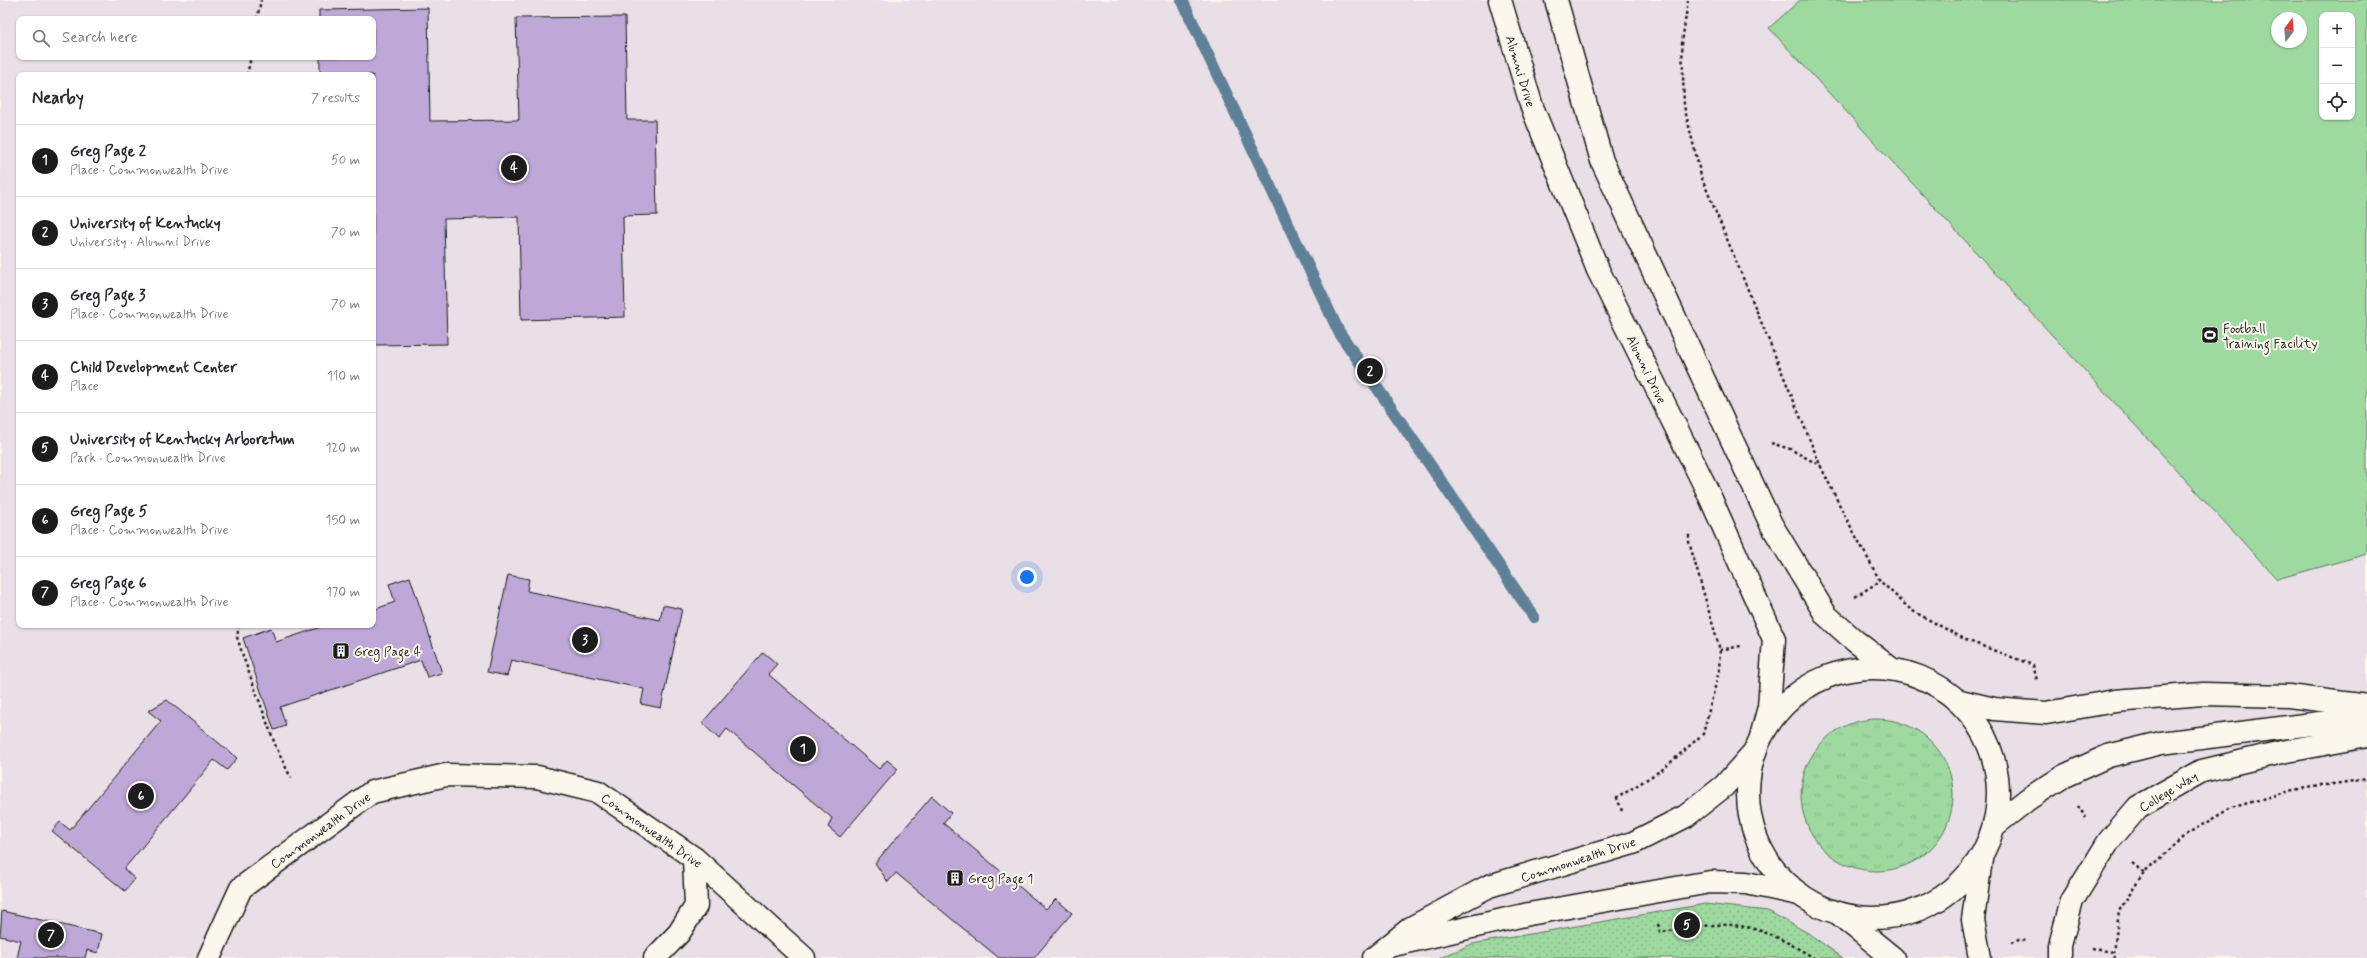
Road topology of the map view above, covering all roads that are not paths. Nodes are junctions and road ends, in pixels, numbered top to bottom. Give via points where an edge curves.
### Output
1 (1500, 0) edge
2 (1556, 0) edge
3 (1890, 668) junction
4 (1960, 701) junction
5 (2367, 706) edge
6 (2367, 717) edge
7 (2367, 736) edge
8 (1758, 744) junction
9 (1996, 825) junction
10 (694, 858) junction
11 (1982, 858) junction
12 (1799, 894) junction
13 (1838, 914) junction
14 (1387, 954) edge
15 (209, 958) edge
16 (654, 958) edge
17 (804, 958) edge
18 (1893, 958) edge
19 (1980, 958) edge
20 (2060, 958) edge

1 - 8 street, Alumni Drive via 1532,107 1598,270 1706,488 1774,639 1769,707
2 - 3 street via 1602,161 1771,524 1826,615
3 - 4 street via 1916,675 1939,686
3 - 8 street, Commonwealth Drive via 1859,668 1829,675 1801,690 1778,711
4 - 5 street via 1994,708 2046,713 2115,701 2203,694 2289,696
4 - 9 street via 1981,728 1995,758 1999,792
6 - 9 street via 2161,743 2108,756 2064,776 2028,799
7 - 20 street, College Way via 2202,771 2138,807 2109,841 2072,901 2060,945
8 - 12 street, Alumni Drive via 1748,789 1750,815 1759,845 1776,872
8 - 14 street, Commonwealth Drive via 1724,786 1686,816 1633,843 1489,886 1411,928
9 - 11 street
10 - 15 street, Commonwealth Drive via 598,792 537,777 446,775 372,792 241,888
10 - 16 street via 696,906 679,933
10 - 17 street, Commonwealth Drive
11 - 13 street via 1961,884 1934,903 1904,915 1871,919
11 - 19 street via 1973,920
12 - 13 street
12 - 14 street, Commonwealth Drive via 1746,883 1710,882 1529,914
13 - 18 street

